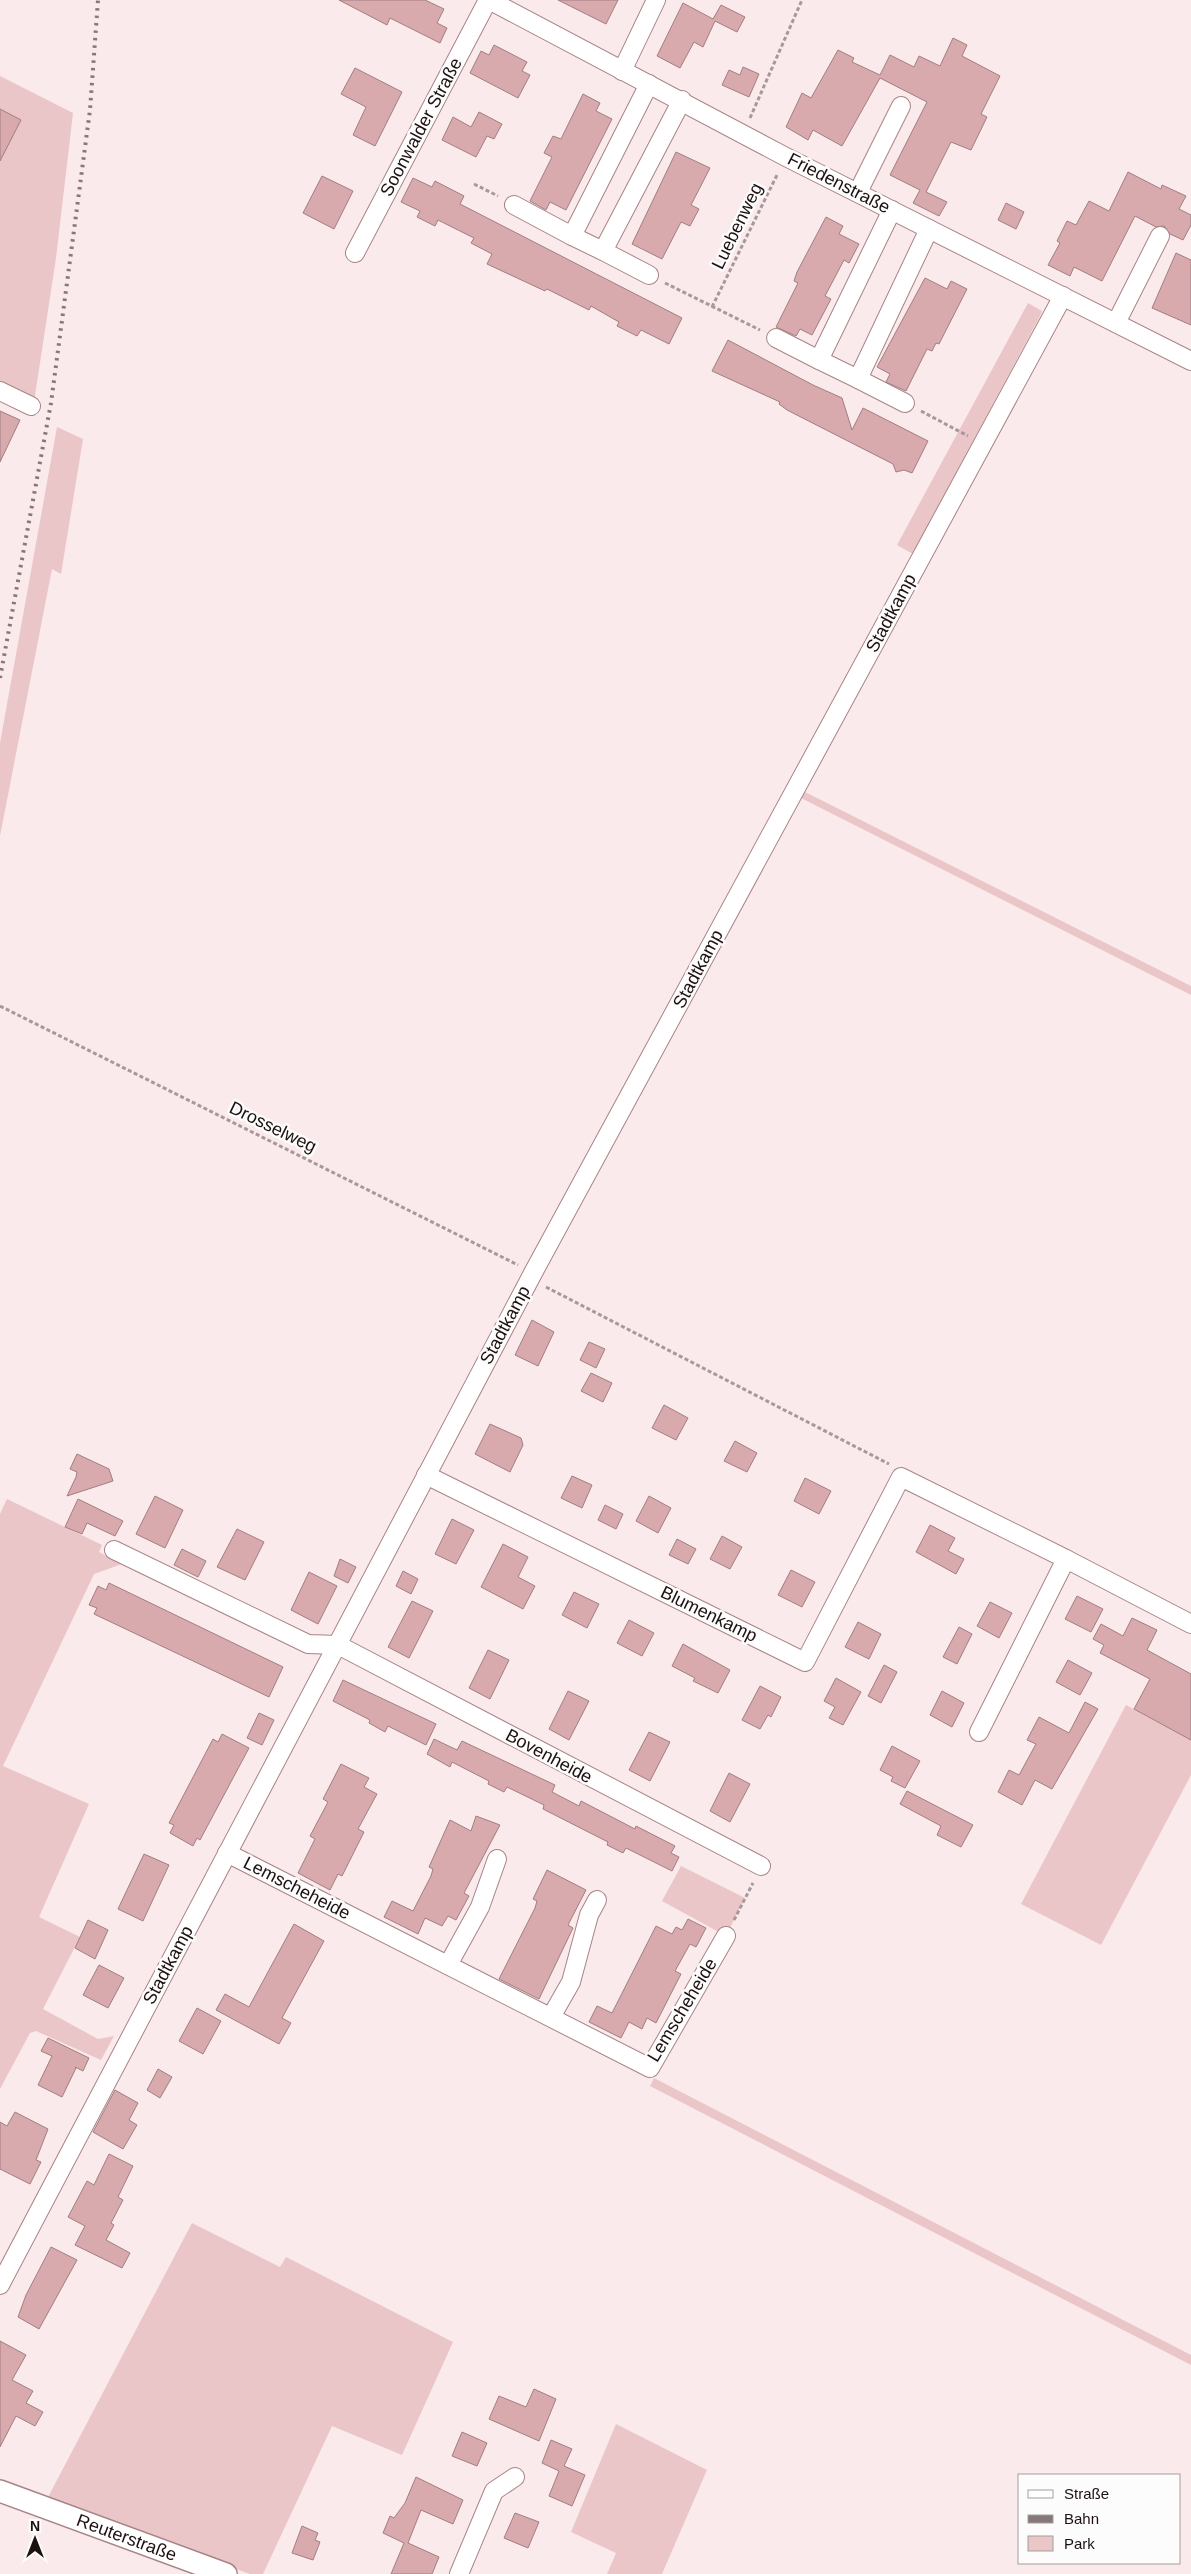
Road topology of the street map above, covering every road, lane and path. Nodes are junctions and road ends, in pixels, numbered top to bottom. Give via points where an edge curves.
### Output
1 (488, 0) edge
2 (656, 0) edge
3 (802, 0) edge
4 (622, 71) junction
5 (649, 84) junction
6 (682, 100) junction
7 (902, 106) dead end
8 (744, 133) junction
9 (786, 157) junction
10 (474, 184) dead end
11 (858, 192) junction
12 (514, 205) joint
13 (892, 210) junction
14 (929, 229) junction
15 (572, 236) junction
16 (1160, 236) dead end
17 (604, 251) junction
18 (355, 253) dead end
19 (649, 275) joint
20 (1063, 296) junction
21 (712, 307) junction
22 (1116, 323) junction
23 (776, 338) joint
24 (819, 360) junction
25 (1191, 361) edge
26 (858, 378) junction
27 (0, 391) edge
28 (904, 403) joint
29 (31, 406) dead end
30 (983, 444) junction
31 (0, 1006) edge
32 (533, 1273) junction
33 (426, 1475) junction
34 (901, 1477) junction
35 (114, 1550) dead end
36 (1066, 1559) junction
37 (1191, 1624) edge
38 (338, 1645) junction
39 (979, 1732) dead end
40 (227, 1852) junction
41 (497, 1859) dead end
42 (761, 1866) joint
43 (597, 1900) dead end
44 (726, 1936) joint
45 (448, 1965) junction
46 (551, 2017) junction
47 (0, 2285) edge
48 (515, 2477) dead end
49 (0, 2491) edge
50 (226, 2574) edge
51 (459, 2574) edge

1 - 4 street, Friedenstraße
1 - 18 street, Soonwalder Straße
2 - 4 street
3 - 8 path
4 - 5 street, Friedenstraße
5 - 6 street, Friedenstraße
5 - 15 street
6 - 8 street, Friedenstraße
6 - 17 street
7 - 11 street
8 - 9 street, Friedenstraße
9 - 11 street, Friedenstraße
9 - 21 path, Luebenweg
10 - 12 path
11 - 13 street, Friedenstraße
12 - 15 street
13 - 14 street, Friedenstraße
13 - 24 street
14 - 20 street, Friedenstraße
14 - 26 street
15 - 17 street
16 - 22 street
17 - 19 street
19 - 21 path
20 - 22 street, Friedenstraße
20 - 30 street, Stadtkamp
21 - 23 path
22 - 25 street, Friedenstraße
23 - 24 street
24 - 26 street
26 - 28 street
27 - 29 street
28 - 30 path
30 - 32 street, Stadtkamp
31 - 32 path, Drosselweg
32 - 33 street, Stadtkamp
32 - 34 path via 543,1285 888,1462
33 - 34 street, Blumenkamp via 805,1662
33 - 38 street, Stadtkamp
34 - 36 street
35 - 38 street via 308,1644
36 - 37 street
36 - 39 street
38 - 40 street, Stadtkamp
38 - 42 street, Bovenheide
40 - 45 street, Lemscheheide
40 - 47 street, Stadtkamp
41 - 45 street via 480,1907
42 - 44 path
43 - 46 street via 589,1915 571,1982
44 - 46 street, Lemscheheide via 650,2068
45 - 46 street, Lemscheheide
48 - 51 street via 494,2491
49 - 50 street, Reuterstraße

